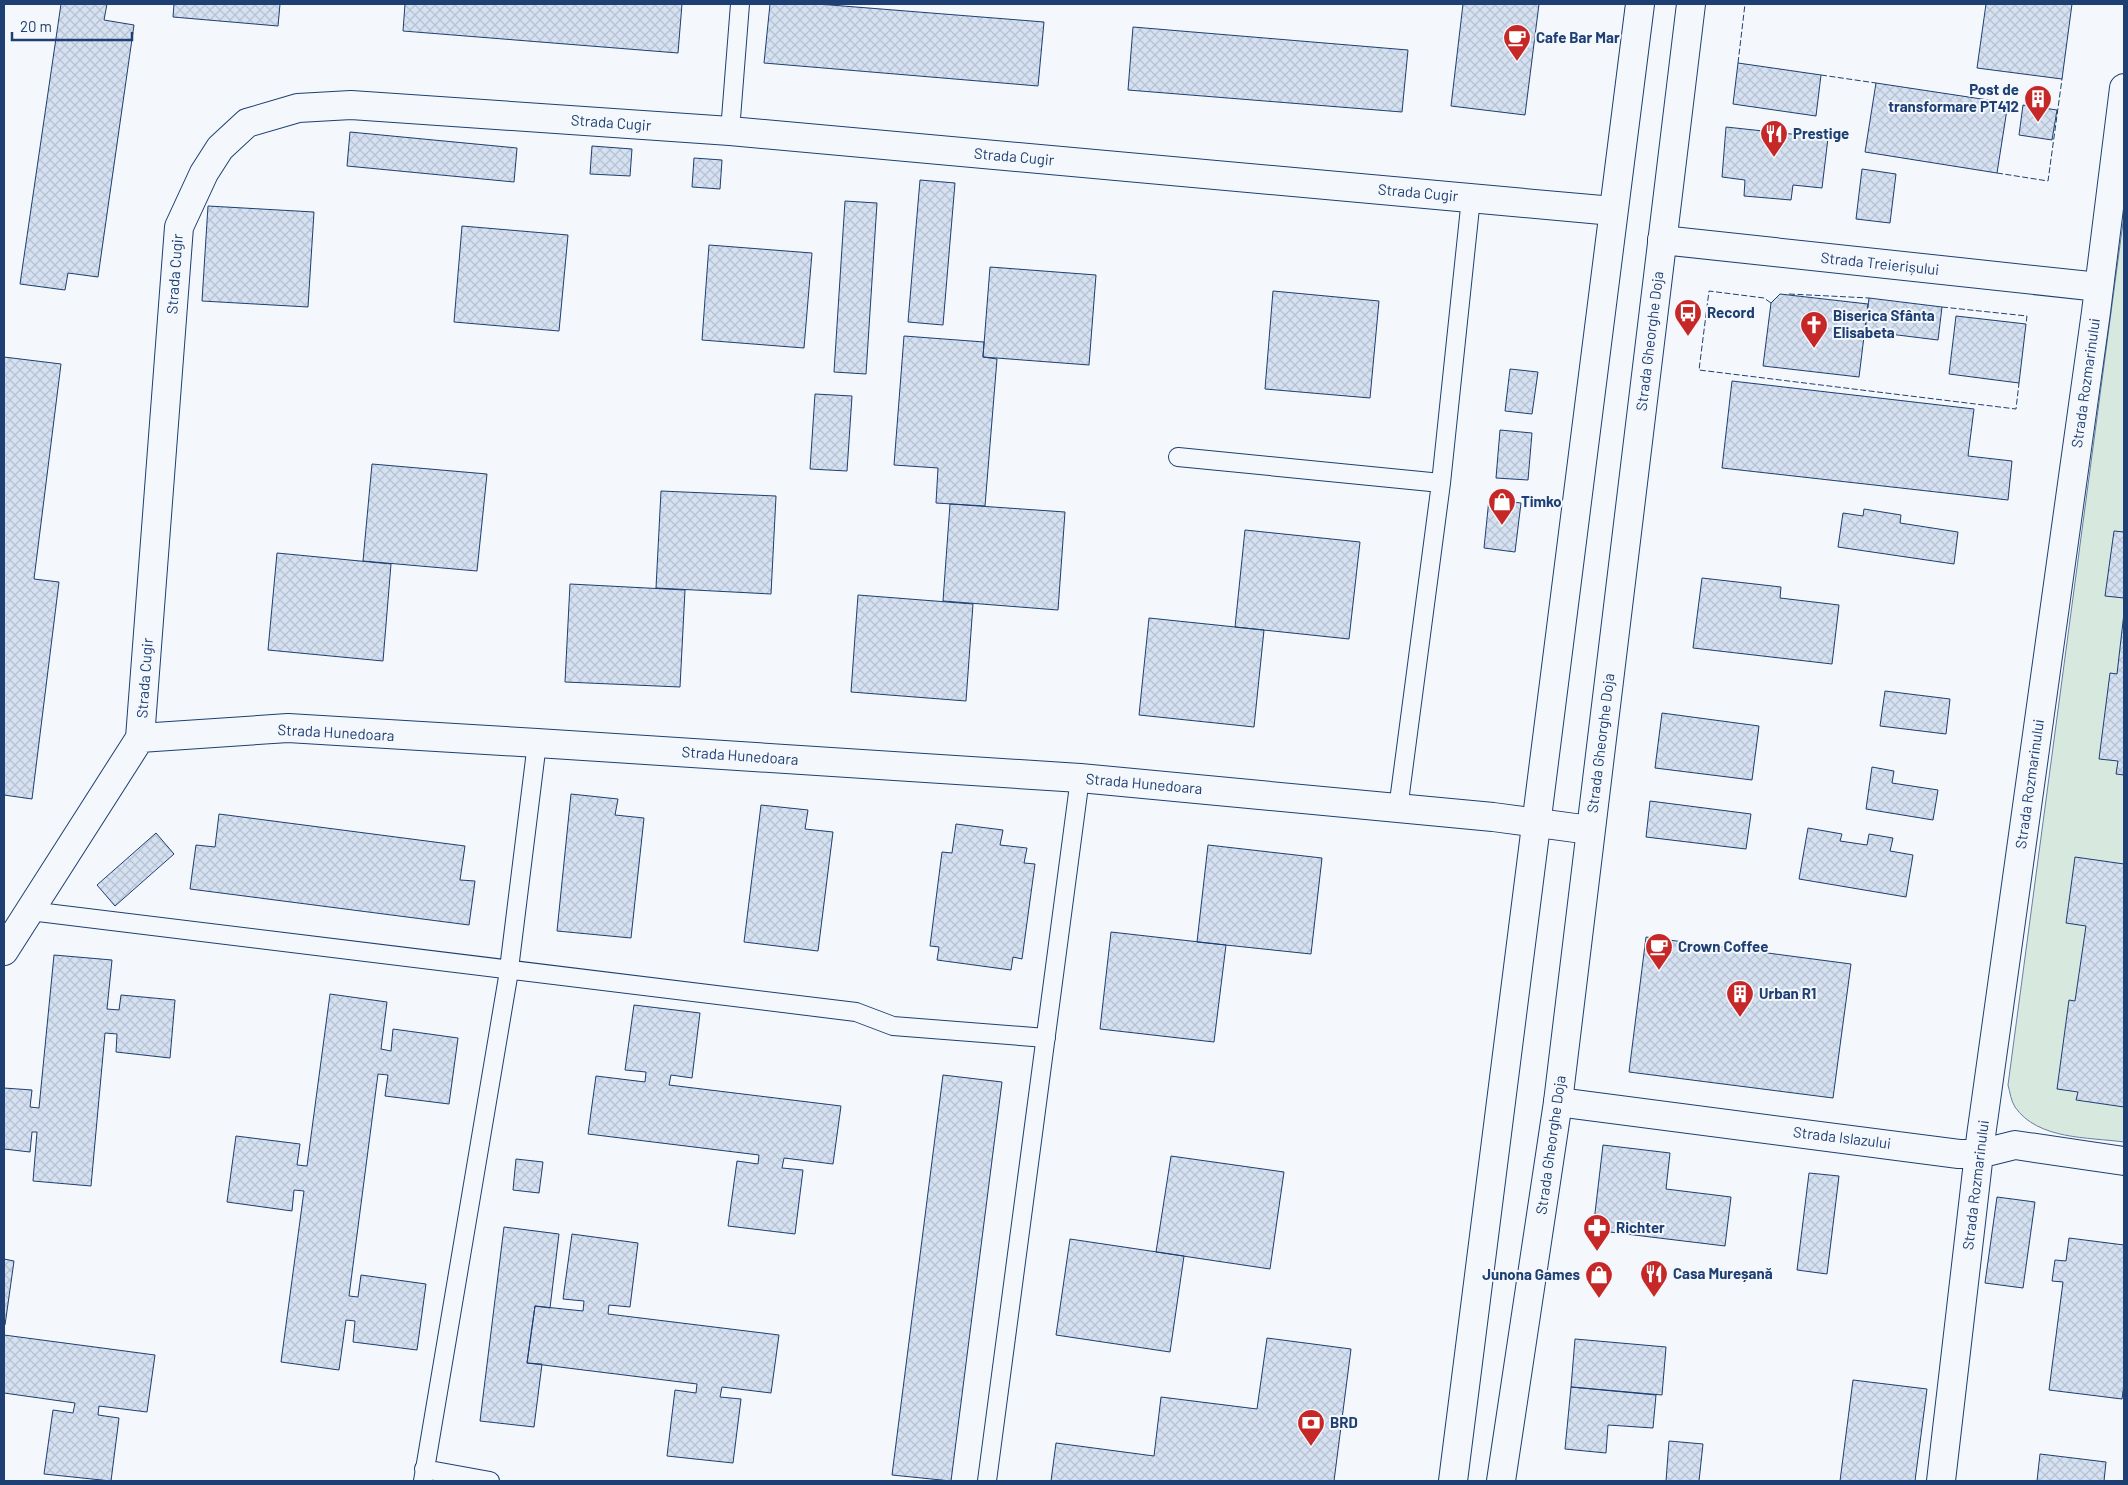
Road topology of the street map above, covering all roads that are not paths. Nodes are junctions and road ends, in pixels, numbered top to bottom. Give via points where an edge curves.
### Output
1 (740, 4) edge
2 (1640, 4) edge
3 (1691, 4) edge
4 (2124, 88) edge
5 (730, 131) junction
6 (1471, 198) junction
7 (1612, 210) junction
8 (1662, 240) junction
9 (2099, 287) junction
10 (1178, 457) dead end
11 (1441, 484) junction
12 (140, 738) junction
13 (537, 744) junction
14 (1080, 778) junction
15 (1398, 809) junction
16 (1537, 822) junction
17 (1590, 830) junction
18 (30, 911) junction
19 (4, 951) edge
20 (508, 971) junction
21 (1046, 1038) junction
22 (1558, 1102) junction
23 (1979, 1154) junction
24 (2124, 1161) edge
25 (424, 1475) edge
26 (490, 1481) edge
27 (987, 1481) edge
28 (1453, 1481) edge
29 (1502, 1481) edge
30 (1941, 1481) edge

1 - 5 lane
2 - 7 street
3 - 8 street, Strada Gheorghe Doja
4 - 9 street, Strada Rozmarinului
5 - 6 street, Strada Cugir
5 - 12 street, Strada Cugir via 343,105 298,108 247,123 220,148 204,173 179,227
6 - 7 street, Strada Cugir
6 - 11 lane
7 - 16 street
8 - 9 street, Strada Treierișului
8 - 17 street, Strada Gheorghe Doja
9 - 23 street, Strada Rozmarinului
10 - 11 lane
11 - 15 lane
12 - 13 street, Strada Hunedoara via 288,728
12 - 18 street
13 - 14 street, Strada Hunedoara
13 - 20 lane
14 - 15 street, Strada Hunedoara
14 - 21 lane
15 - 16 street, Strada Hunedoara
16 - 17 street, Strada Hunedoara
16 - 28 street
17 - 22 street, Strada Gheorghe Doja
18 - 19 street
18 - 20 lane
20 - 21 lane via 856,1012 893,1026
20 - 25 lane
21 - 27 lane
22 - 23 street, Strada Islazului
22 - 29 street, Strada Gheorghe Doja
23 - 24 street, Strada Islazului via 2015,1145
23 - 30 street, Strada Rozmarinului
25 - 26 lane

